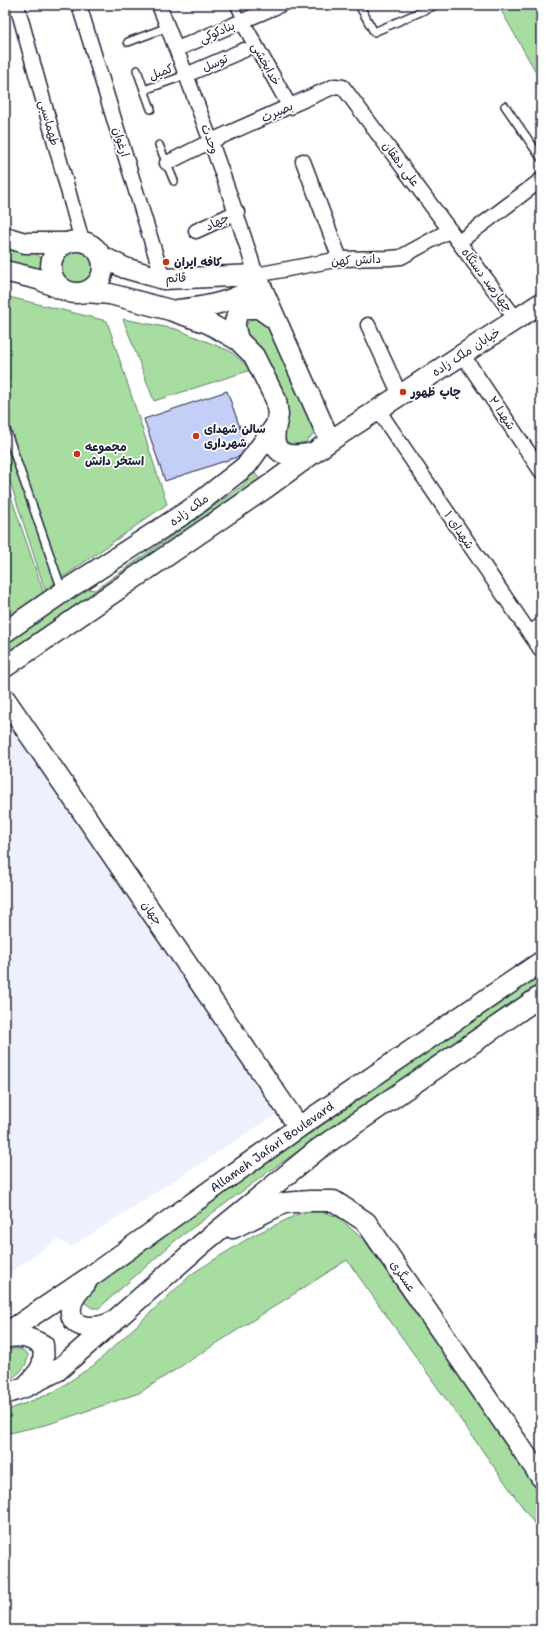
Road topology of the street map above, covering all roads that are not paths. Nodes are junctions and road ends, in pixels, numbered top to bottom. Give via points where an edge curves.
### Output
1 (17, 5) edge
2 (79, 5) edge
3 (159, 5) edge
4 (234, 5) edge
5 (280, 5) edge
6 (359, 5) edge
7 (436, 5) edge
8 (242, 21) junction
9 (168, 27) junction
10 (128, 42) dead end
11 (177, 49) junction
12 (244, 50) dead end
13 (137, 70) dead end
14 (186, 75) junction
15 (343, 87) joint
16 (144, 90) junction
17 (505, 106) dead end
18 (290, 107) junction
19 (151, 109) dead end
20 (211, 141) junction
21 (159, 145) dead end
22 (541, 158) edge
23 (303, 161) dead end
24 (167, 163) junction
25 (541, 180) edge
26 (174, 181) dead end
27 (237, 212) junction
28 (450, 230) junction
29 (196, 231) dead end
30 (5, 237) edge
31 (73, 242) junction
32 (459, 242) junction
33 (101, 256) junction
34 (340, 259) junction
35 (5, 272) edge
36 (163, 280) junction
37 (258, 280) junction
38 (61, 289) junction
39 (86, 292) junction
40 (541, 302) edge
41 (170, 310) junction
42 (516, 319) junction
43 (276, 320) junction
44 (368, 325) dead end
45 (238, 340) junction
46 (462, 354) junction
47 (400, 395) junction
48 (378, 410) junction
49 (276, 425) junction
50 (5, 427) edge
51 (330, 441) junction
52 (313, 453) junction
53 (247, 465) junction
54 (541, 471) edge
55 (268, 487) junction
56 (63, 592) junction
57 (535, 629) edge
58 (5, 632) edge
59 (541, 650) edge
60 (5, 667) edge
61 (5, 699) edge
62 (541, 962) edge
63 (541, 996) edge
64 (300, 1127) junction
65 (203, 1242) junction
66 (91, 1276) junction
67 (116, 1320) junction
68 (5, 1334) edge
69 (5, 1338) edge
70 (25, 1387) junction
71 (5, 1394) edge
72 (541, 1477) edge

1 - 31 street, طهماسبی
2 - 36 street, ارغوان
3 - 9 street, وحدت
4 - 8 lane
5 - 8 street, بنادکوکی
6 - 7 lane via 374,32
8 - 11 street, بنادکوکی
8 - 18 street, خدابخشی
9 - 10 lane
9 - 11 street, وحدت
11 - 14 street, وحدت
12 - 14 street, توسل
13 - 16 lane
14 - 16 lane, کمیل
14 - 20 street, وحدت
15 - 18 street, بصیرت via 335,86
15 - 28 street, علی دهقان
16 - 19 lane
17 - 22 lane
18 - 20 street, بصیرت
20 - 24 street, بصیرت
20 - 27 street, وحدت
21 - 24 lane
23 - 34 street
24 - 26 lane
25 - 32 street
27 - 29 street, جهاد
27 - 37 street, وحدت
28 - 32 street, علی دهقان
28 - 34 street, دانش کهن via 401,256
30 - 31 main road via 25,243
31 - 33 main road via 90,244
31 - 38 main road via 58,248 50,265 53,278
32 - 42 street, چهارصد دستگاه
33 - 36 main road, قائم via 125,268
33 - 39 main road via 103,273 97,285
34 - 37 street, دانش کهن
35 - 38 main road via 38,279
36 - 37 main road, قائم
37 - 41 main road via 238,297 198,308
37 - 43 main road
38 - 39 main road via 77,294
39 - 41 main road via 110,294
40 - 42 main road, خیابان ملک زاده
41 - 45 main road via 208,322
42 - 46 main road, خیابان ملک زاده
43 - 45 main road via 259,308 244,308 237,315 234,324
43 - 51 main road
44 - 47 street
45 - 49 main road via 254,356 276,400
46 - 47 main road, خیابان ملک زاده
46 - 54 street, شهدا ۲
47 - 48 main road, خیابان ملک زاده
48 - 51 main road, خیابان ملک زاده
48 - 57 street, شهدای ۱
49 - 52 main road via 274,442 284,454 295,456
49 - 53 main road, ملک زاده
50 - 56 lane
51 - 52 main road, ملک زاده
52 - 55 main road, ملک زاده
53 - 55 main road via 257,466 265,474
53 - 56 main road, ملک زاده via 191,509
55 - 60 main road, ملک زاده
56 - 58 main road, ملک زاده
57 - 59 street, شهدای ۱
61 - 64 main road, جهان
62 - 64 main road, Allameh Jafari Boulevard
63 - 65 main road via 317,1150
64 - 66 main road, Allameh Jafari Boulevard
65 - 67 main road
65 - 72 main road, عسگری via 284,1203 334,1201 366,1222
66 - 67 main road via 74,1298 72,1317 87,1328 103,1327
66 - 68 main road, Allameh Jafari Boulevard
67 - 70 main road via 57,1370
69 - 70 main road via 30,1338 42,1345 45,1361
70 - 71 main road

